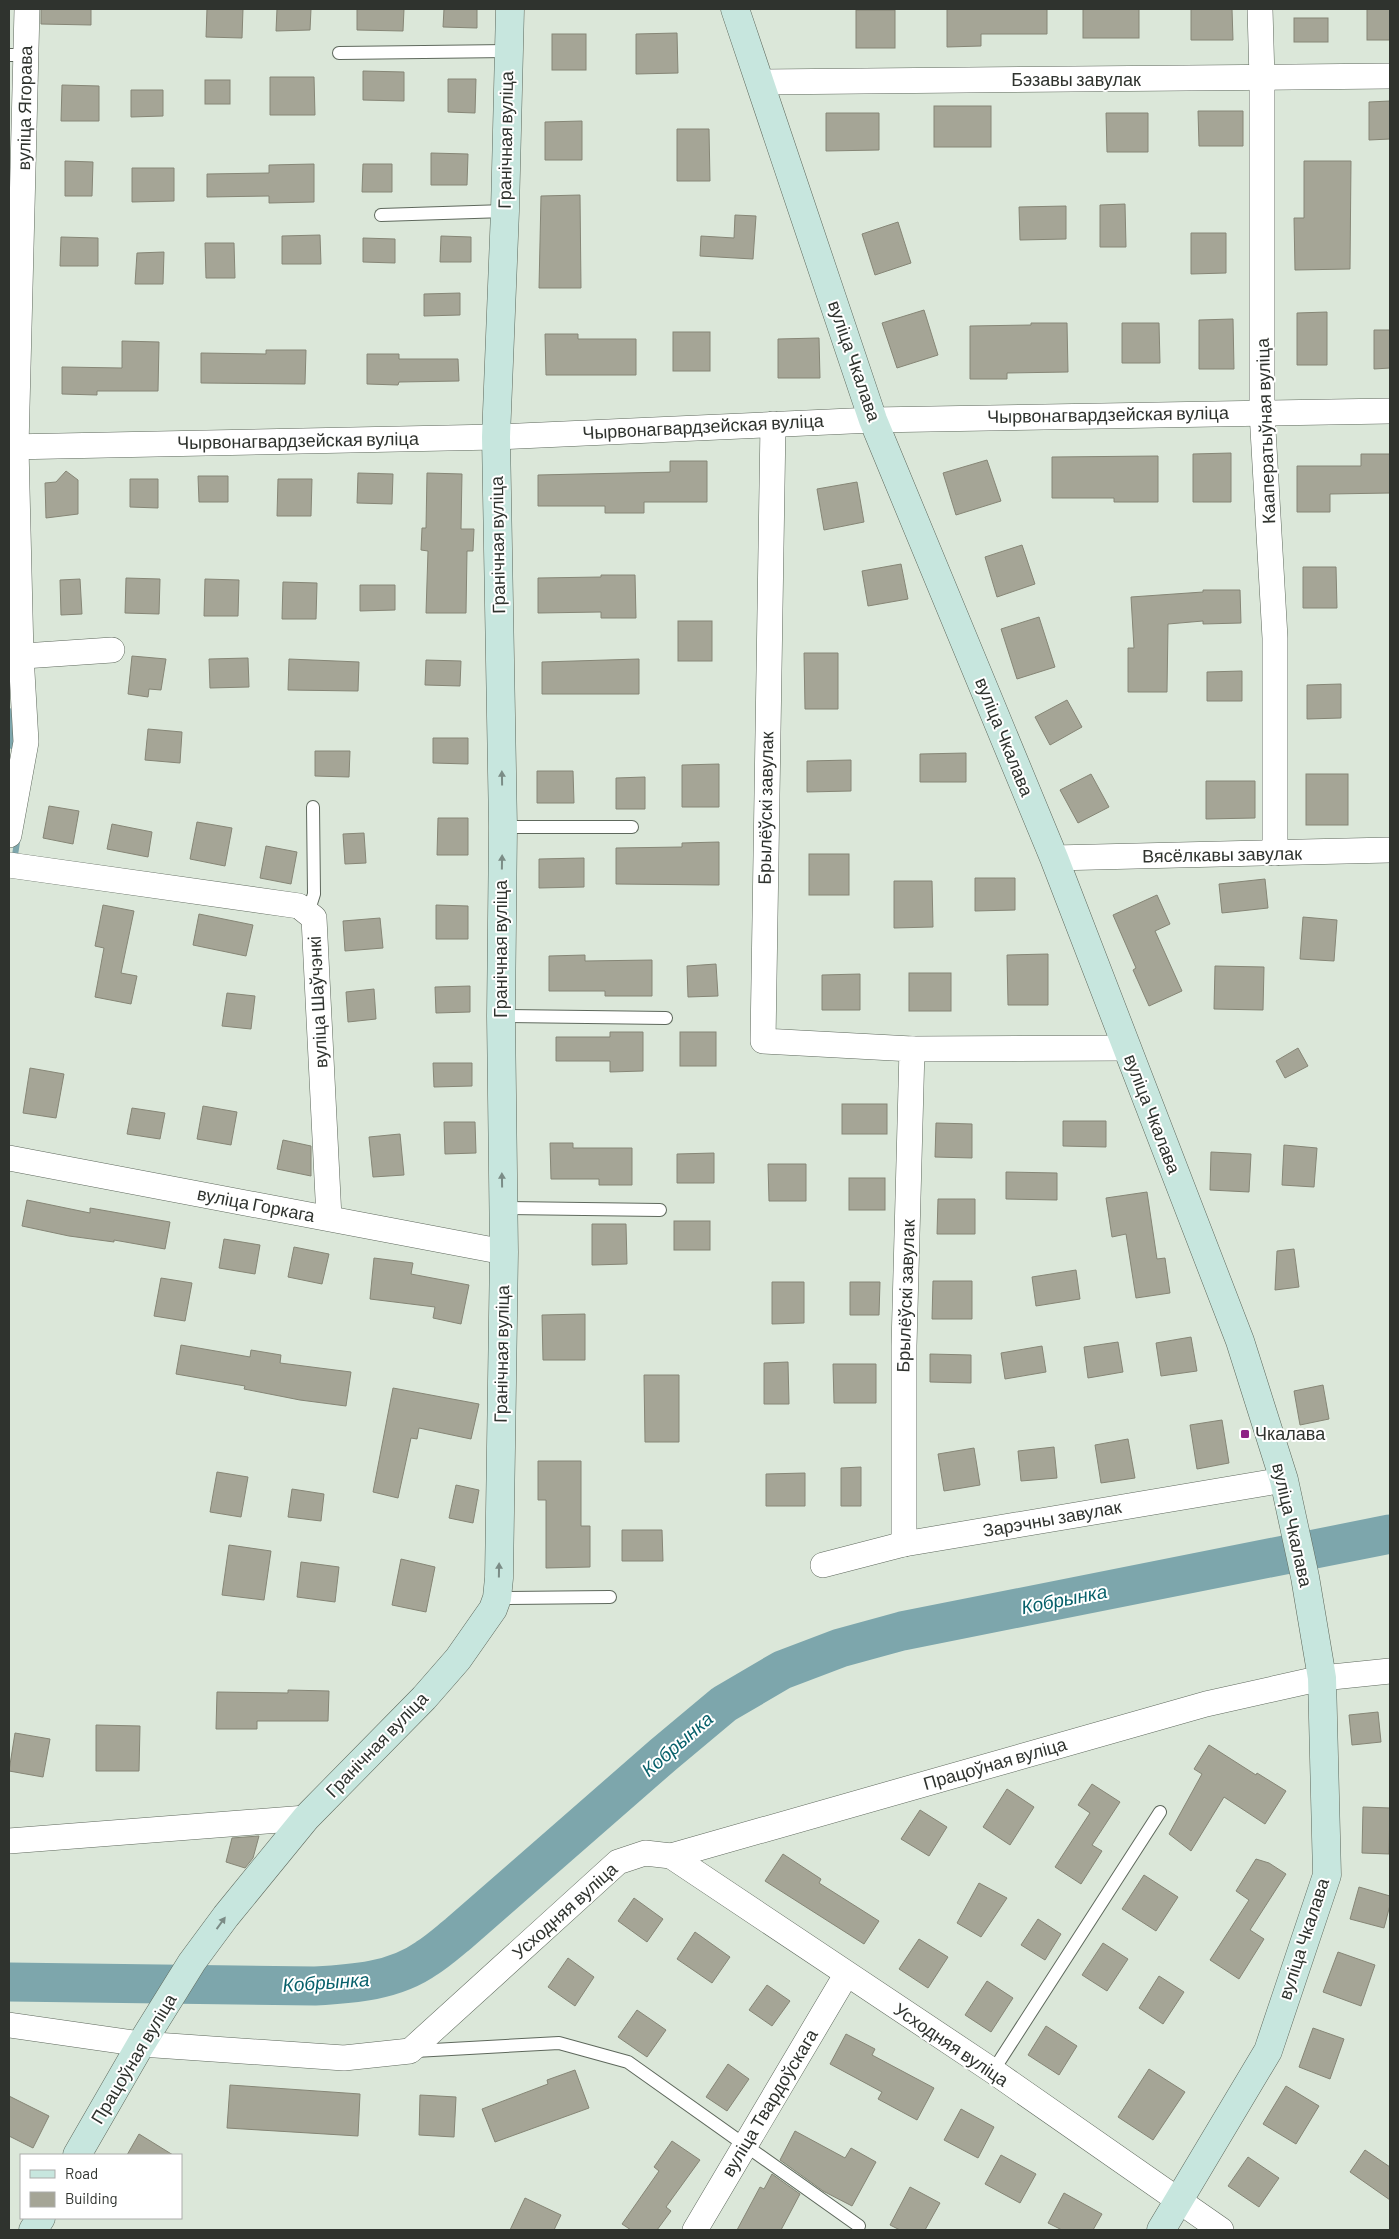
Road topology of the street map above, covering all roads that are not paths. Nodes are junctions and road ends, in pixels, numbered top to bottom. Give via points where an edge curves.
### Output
1 (27, 9) edge
2 (510, 9) edge
3 (736, 9) edge
4 (1260, 9) edge
5 (508, 51) junction
6 (339, 52) dead end
7 (18, 55) edge
8 (1390, 76) edge
9 (1262, 79) junction
10 (762, 82) junction
11 (505, 211) junction
12 (381, 215) dead end
13 (16, 219) edge
14 (1390, 411) edge
15 (1262, 412) junction
16 (872, 420) junction
17 (772, 424) junction
18 (496, 437) junction
19 (12, 447) edge
20 (112, 650) dead end
21 (15, 656) edge
22 (313, 807) dead end
23 (502, 827) junction
24 (632, 827) dead end
25 (9, 835) edge
26 (1390, 850) edge
27 (1275, 853) junction
28 (1054, 858) junction
29 (9, 865) edge
30 (308, 913) junction
31 (501, 1016) junction
32 (666, 1018) dead end
33 (1127, 1048) junction
34 (912, 1049) junction
35 (9, 1158) edge
36 (503, 1208) junction
37 (660, 1210) dead end
38 (329, 1218) junction
39 (504, 1252) junction
40 (1284, 1480) junction
41 (904, 1544) junction
42 (823, 1565) dead end
43 (610, 1597) dead end
44 (497, 1598) junction
45 (1390, 1671) edge
46 (1322, 1678) junction
47 (1160, 1812) dead end
48 (306, 1818) junction
49 (9, 1841) edge
50 (671, 1856) junction
51 (192, 1962) joint
52 (846, 1975) junction
53 (9, 2024) edge
54 (141, 2044) junction
55 (410, 2051) junction
56 (993, 2071) junction
57 (744, 2146) junction
58 (78, 2154) edge
59 (1179, 2202) junction
60 (40, 2219) edge
61 (859, 2226) dead end
62 (34, 2230) edge
63 (694, 2230) edge
64 (1161, 2230) edge
65 (1221, 2230) edge

1 - 7 street, вуліца Ягорава
2 - 5 main road, Гранічная вуліца
3 - 10 main road, вуліца Чкалава
4 - 9 street, Кааператыўная вуліца
5 - 6 lane
5 - 11 main road, Гранічная вуліца
7 - 13 street, вуліца Ягорава
8 - 9 street, Бэзавы завулак
9 - 10 street, Бэзавы завулак
9 - 15 street, Кааператыўная вуліца
10 - 16 main road, вуліца Чкалава
11 - 12 lane
11 - 18 main road, Гранічная вуліца
13 - 19 street, вуліца Ягорава
14 - 15 street, Чырвонагвардзейская вуліца
15 - 16 street, Чырвонагвардзейская вуліца
15 - 27 street, Кааператыўная вуліца via 1275,638
16 - 17 street, Чырвонагвардзейская вуліца
16 - 28 main road, вуліца Чкалава
17 - 18 street, Чырвонагвардзейская вуліца
17 - 34 street, Брылёўскі завулак via 763,1042
18 - 19 street, Чырвонагвардзейская вуліца
23 -> 18 main road, Гранічная вуліца
19 - 21 street
20 - 21 street
21 - 25 street via 26,742
22 - 30 lane via 314,894
23 - 24 lane
31 -> 23 main road, Гранічная вуліца
26 - 27 street, Вясёлкавы завулак
27 - 28 street, Вясёлкавы завулак
28 - 33 main road, вуліца Чкалава
29 - 30 street, вуліца Шаўчэнкі via 299,906
30 - 38 street, вуліца Шаўчэнкі via 314,918
31 - 32 lane
36 -> 31 main road, Гранічная вуліца
33 - 34 street, Брылёўскі завулак
33 - 40 main road, вуліца Чкалава via 1240,1341
34 - 41 street, Брылёўскі завулак via 904,1346
35 - 38 street, вуліца Горкага
36 - 37 lane
36 - 39 main road, Гранічная вуліца
38 - 39 street, вуліца Горкага
44 -> 39 main road, Гранічная вуліца
40 - 41 street, Зарэчны завулак
40 - 46 main road, вуліца Чкалава
41 - 42 street, Зарэчны завулак
43 - 44 lane
44 - 48 main road, Гранічная вуліца via 455,1664
45 - 46 street, Працоўная вуліца
46 - 50 street, Працоўная вуліца via 1206,1704
46 - 59 main road, вуліца Чкалава via 1326,1875 1268,2051
47 - 56 lane
48 - 49 street
51 -> 48 main road, Гранічная вуліца
50 - 52 street, Усходняя вуліца
50 - 55 street, Усходняя вуліца via 645,1853 618,1862
51 - 54 main road, Працоўная вуліца
52 - 56 street, Усходняя вуліца
52 - 57 street, вуліца Твардоўскага
53 - 54 street
54 - 55 street via 344,2058
54 - 58 main road, Працоўная вуліца
55 - 57 lane via 559,2043 628,2062
56 - 59 street, Усходняя вуліца
57 - 61 lane
57 - 63 street, вуліца Твардоўскага
59 - 64 main road, вуліца Чкалава
59 - 65 street, Усходняя вуліца
60 - 62 main road

